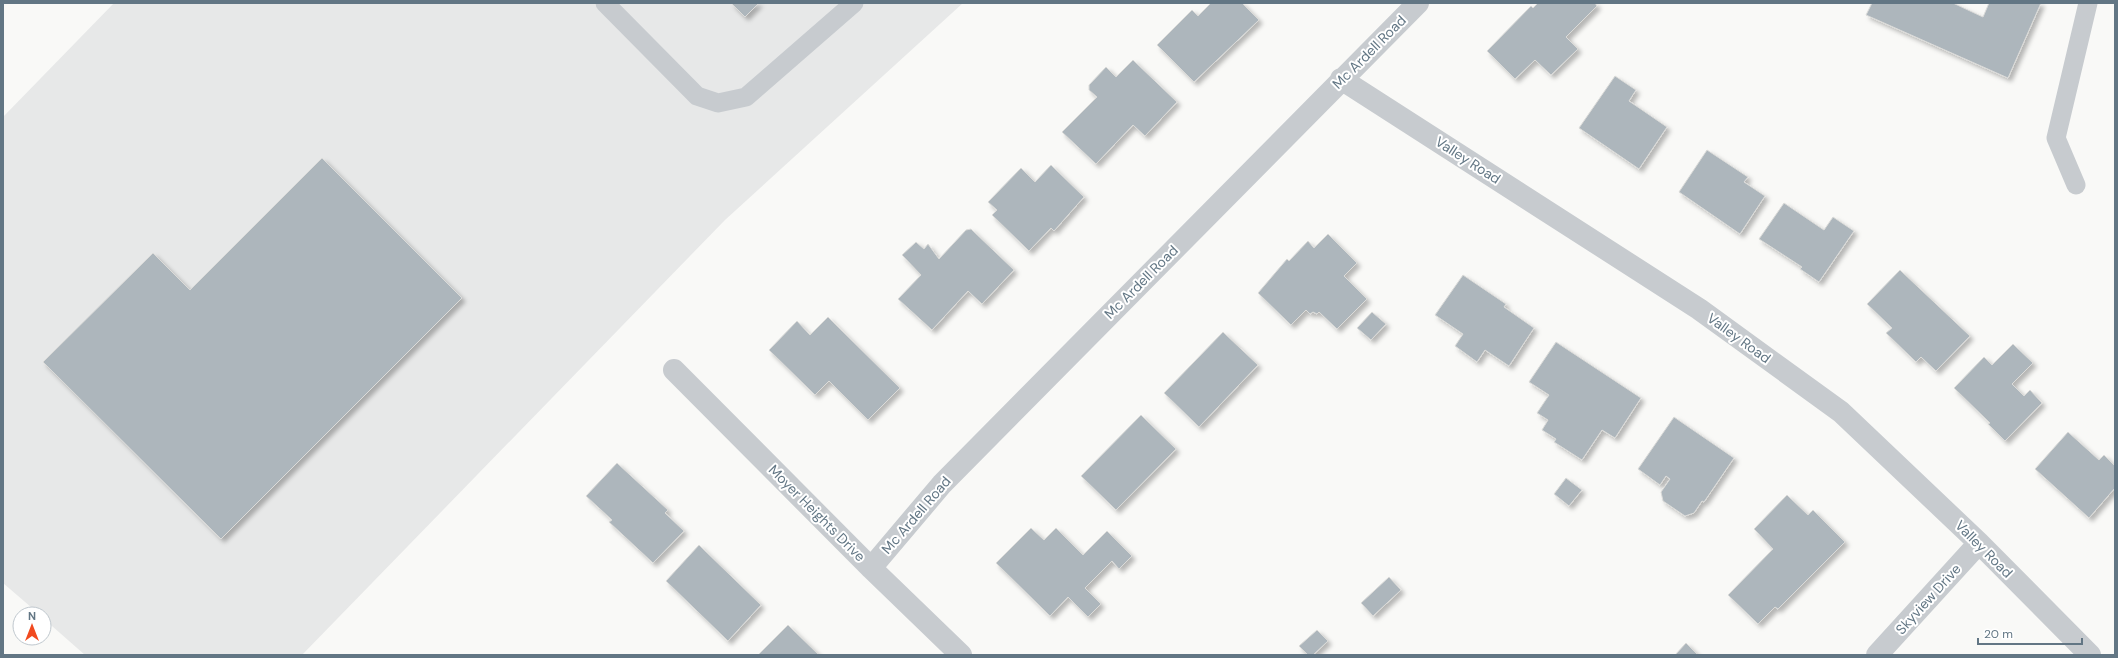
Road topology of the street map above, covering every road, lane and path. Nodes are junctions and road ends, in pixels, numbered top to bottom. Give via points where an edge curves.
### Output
1 (605, 3) edge
2 (854, 3) edge
3 (1418, 3) edge
4 (2088, 3) edge
5 (1341, 79) junction
6 (2076, 185) dead end
7 (674, 370) dead end
8 (1979, 543) junction
9 (871, 568) junction
10 (961, 655) edge
11 (1877, 655) edge
12 (2090, 655) edge

1 - 2 lane via 697,96 718,103 746,97
3 - 5 street, Mc Ardell Road
4 - 6 lane via 2056,138
5 - 8 street, Valley Road via 1699,309 1841,412
5 - 9 street, Mc Ardell Road via 942,484
7 - 9 street, Moyer Heights Drive
8 - 11 street, Skyview Drive
8 - 12 street, Valley Road
9 - 10 street, Moyer Heights Drive

